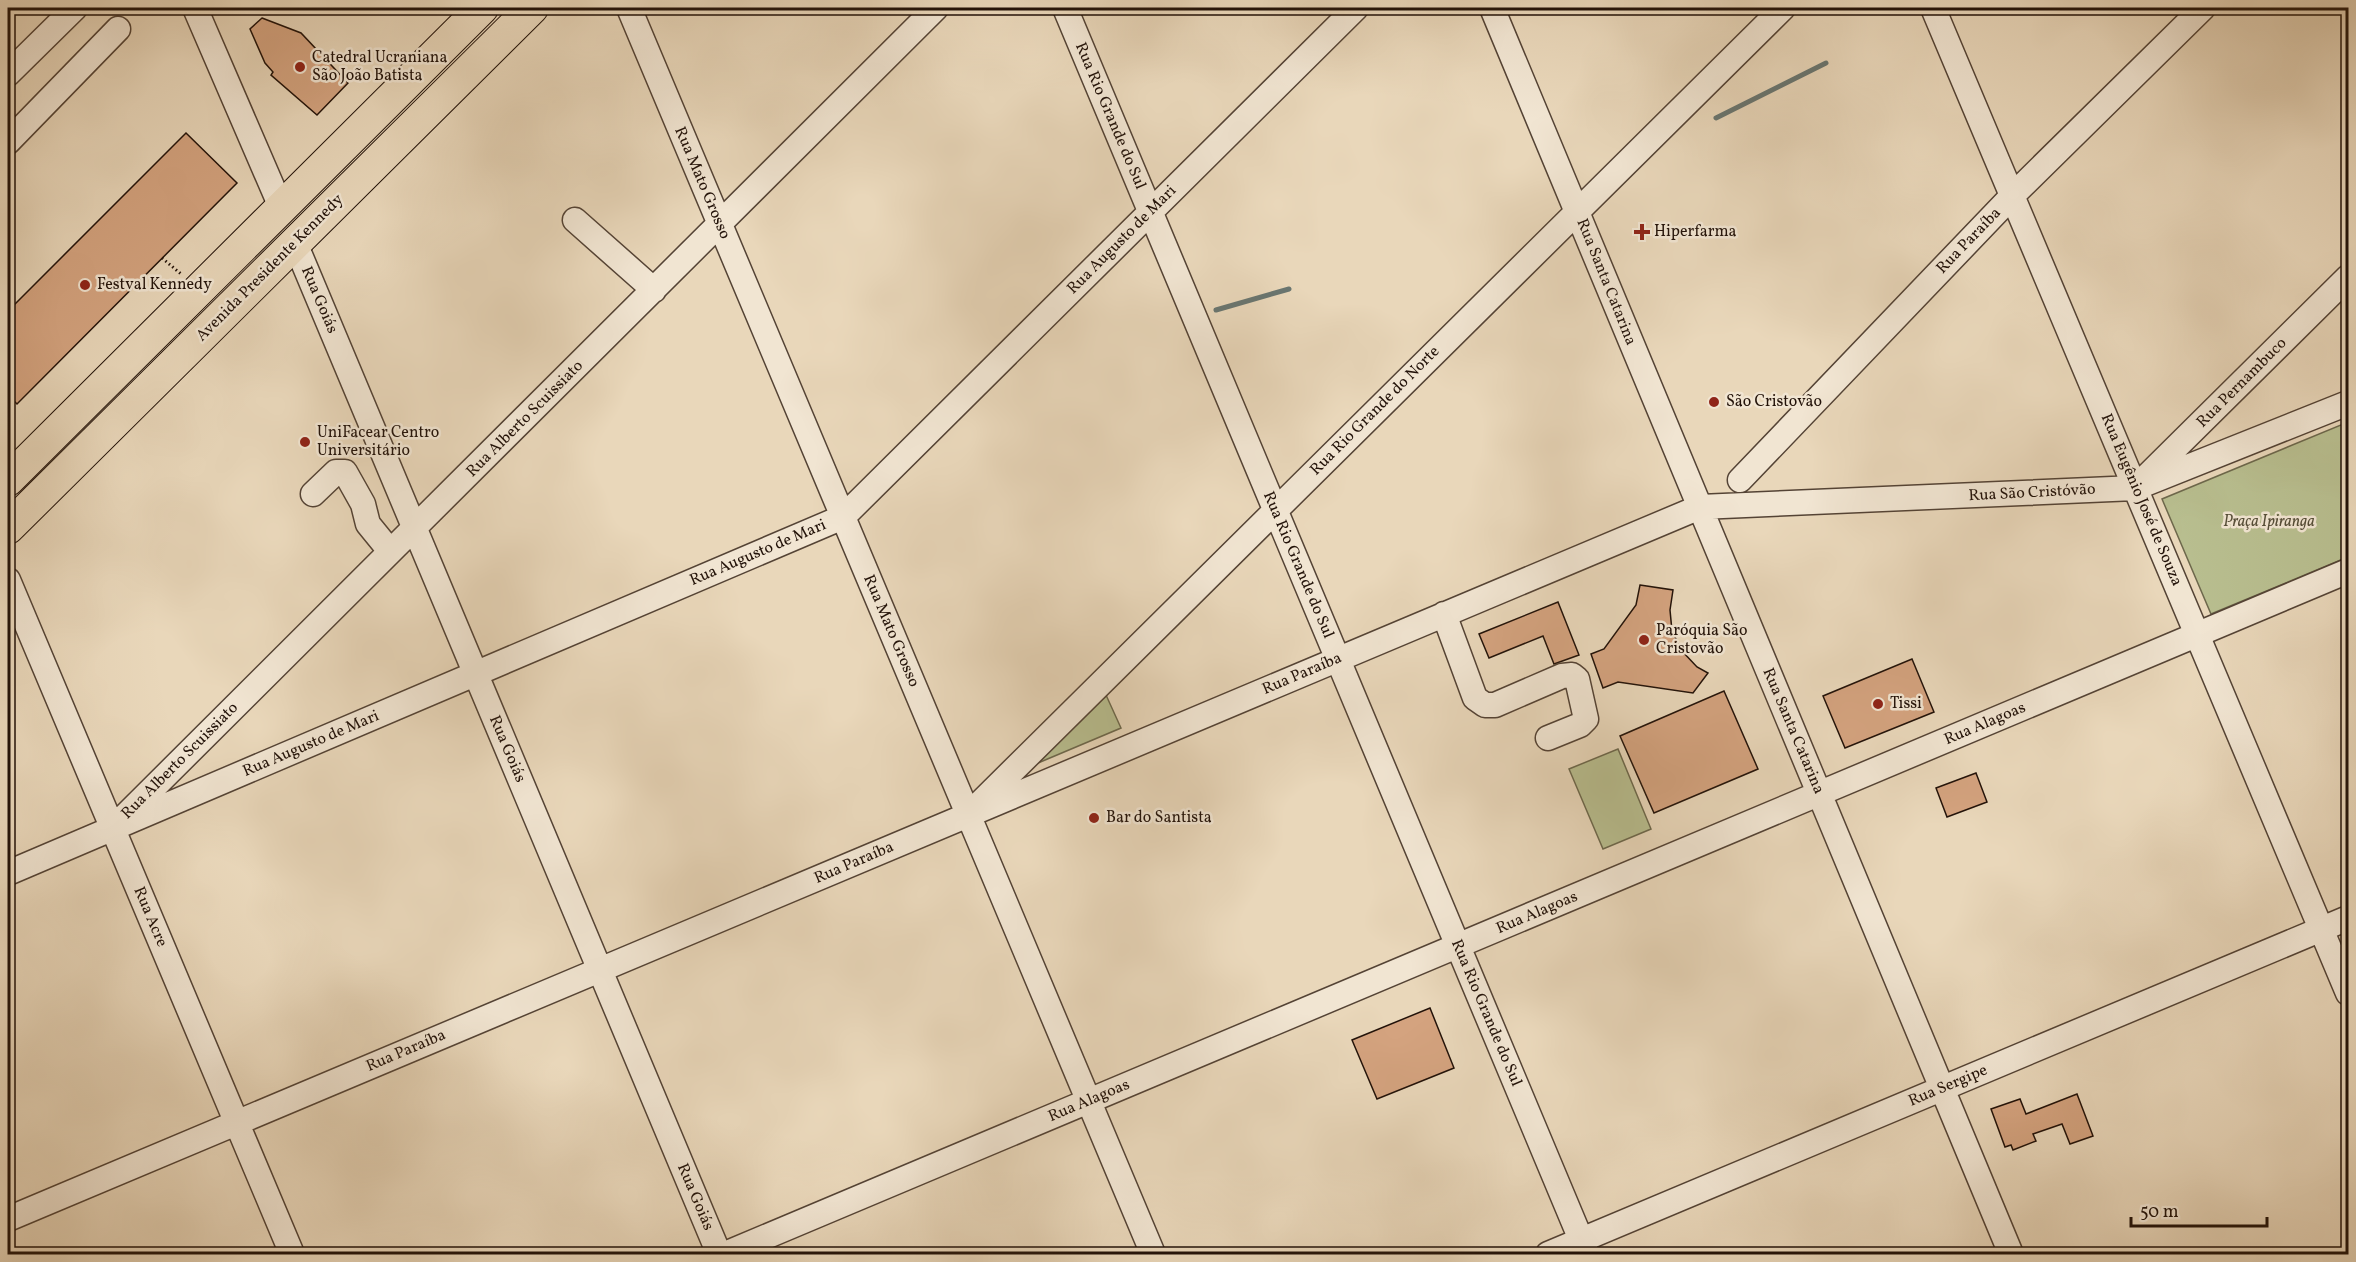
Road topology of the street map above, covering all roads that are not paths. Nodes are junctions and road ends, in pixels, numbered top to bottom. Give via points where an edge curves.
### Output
1 (75, 8) edge
2 (195, 8) edge
3 (482, 8) edge
4 (532, 8) edge
5 (629, 8) edge
6 (936, 8) edge
7 (1065, 8) edge
8 (1356, 8) edge
9 (1492, 8) edge
10 (1783, 8) edge
11 (1933, 8) edge
12 (2203, 8) edge
13 (117, 29) dead end
14 (432, 57) junction
15 (8, 74) edge
16 (447, 91) junction
17 (8, 142) edge
18 (2012, 196) junction
19 (281, 207) junction
20 (1150, 212) junction
21 (1577, 212) junction
22 (575, 220) dead end
23 (720, 224) junction
24 (295, 243) junction
25 (2349, 277) edge
26 (654, 290) junction
27 (2349, 403) edge
28 (8, 480) edge
29 (1740, 480) dead end
30 (2136, 488) junction
31 (313, 494) dead end
32 (1700, 507) junction
33 (1275, 510) junction
34 (843, 517) junction
35 (8, 528) edge
36 (415, 528) junction
37 (390, 551) junction
38 (2349, 571) edge
39 (8, 580) edge
40 (1444, 614) junction
41 (2197, 634) junction
42 (1338, 659) junction
43 (475, 673) junction
44 (1548, 738) dead end
45 (1819, 794) junction
46 (968, 815) junction
47 (112, 828) junction
48 (8, 873) edge
49 (2349, 918) edge
50 (2322, 930) junction
51 (1458, 946) junction
52 (600, 970) junction
53 (2349, 993) edge
54 (1942, 1089) junction
55 (1088, 1102) junction
56 (237, 1122) junction
57 (8, 1219) edge
58 (1584, 1248) edge
59 (292, 1254) edge
60 (719, 1254) edge
61 (725, 1254) edge
62 (1153, 1254) edge
63 (1548, 1254) edge
64 (2012, 1254) edge

1 - 15 street
2 - 19 street
3 - 14 main road
4 - 16 main road, Avenida Presidente Kennedy
5 - 23 street, Rua Mato Grosso
6 - 23 street, Rua Alberto Scuissiato
7 - 20 street, Rua Rio Grande do Sul
8 - 20 street, Rua Augusto de Mari
9 - 21 street, Rua Santa Catarina
10 - 21 street, Rua Rio Grande do Norte
11 - 18 street, Rua Eugênio José de Souza
12 - 18 street, Rua Paraíba
13 - 17 street
14 - 16 main road via 446,77
14 - 19 main road
16 - 24 main road, Avenida Presidente Kennedy
18 - 29 street, Rua Paraíba
18 - 30 street, Rua Eugênio José de Souza
19 - 28 main road
20 - 33 street, Rua Rio Grande do Sul
20 - 34 street, Rua Augusto de Mari
21 - 32 street, Rua Santa Catarina
21 - 33 street, Rua Rio Grande do Norte
22 - 26 street
23 - 26 street, Rua Alberto Scuissiato
23 - 34 street, Rua Mato Grosso
24 - 35 main road, Avenida Presidente Kennedy
24 - 36 street, Rua Goiás
25 - 30 street, Rua Pernambuco
26 - 36 street, Rua Alberto Scuissiato
27 - 30 street, Rua São Cristóvão
30 - 32 street, Rua São Cristóvão
30 - 41 street, Rua Eugênio José de Souza
31 - 37 street via 336,472 345,472 363,504 368,524
32 - 40 street, Rua Paraíba
32 - 45 street, Rua Santa Catarina
33 - 42 street, Rua Rio Grande do Sul
33 - 46 street, Rua Rio Grande do Norte
34 - 43 street, Rua Augusto de Mari
34 - 46 street, Rua Mato Grosso
36 - 37 street, Rua Alberto Scuissiato
36 - 43 street, Rua Goiás
37 - 47 street, Rua Alberto Scuissiato
38 - 41 street, Rua Alagoas
39 - 47 street, Rua Acre
40 - 42 street, Rua Paraíba
40 - 44 street via 1475,698 1485,705 1495,705 1562,676 1577,679 1586,718 1580,725
41 - 45 street, Rua Alagoas
41 - 50 street, Rua Eugênio José de Souza
42 - 46 street, Rua Paraíba
42 - 51 street, Rua Rio Grande do Sul
43 - 47 street, Rua Augusto de Mari
43 - 52 street, Rua Goiás
45 - 51 street, Rua Alagoas
45 - 54 street, Rua Santa Catarina
46 - 52 street, Rua Paraíba
46 - 55 street, Rua Mato Grosso
47 - 48 street, Rua Augusto de Mari
47 - 56 street, Rua Acre
49 - 50 street, Rua Sergipe
50 - 53 street, Rua Eugênio José de Souza
50 - 54 street, Rua Sergipe
51 - 55 street, Rua Alagoas
51 - 58 street, Rua Rio Grande do Sul
52 - 56 street, Rua Paraíba
52 - 60 street, Rua Goiás
54 - 58 street, Rua Sergipe
54 - 64 street, Rua Santa Catarina
55 - 61 street, Rua Alagoas
55 - 62 street, Rua Mato Grosso
56 - 57 street, Rua Paraíba
56 - 59 street, Rua Acre
58 - 63 street, Rua Sergipe

